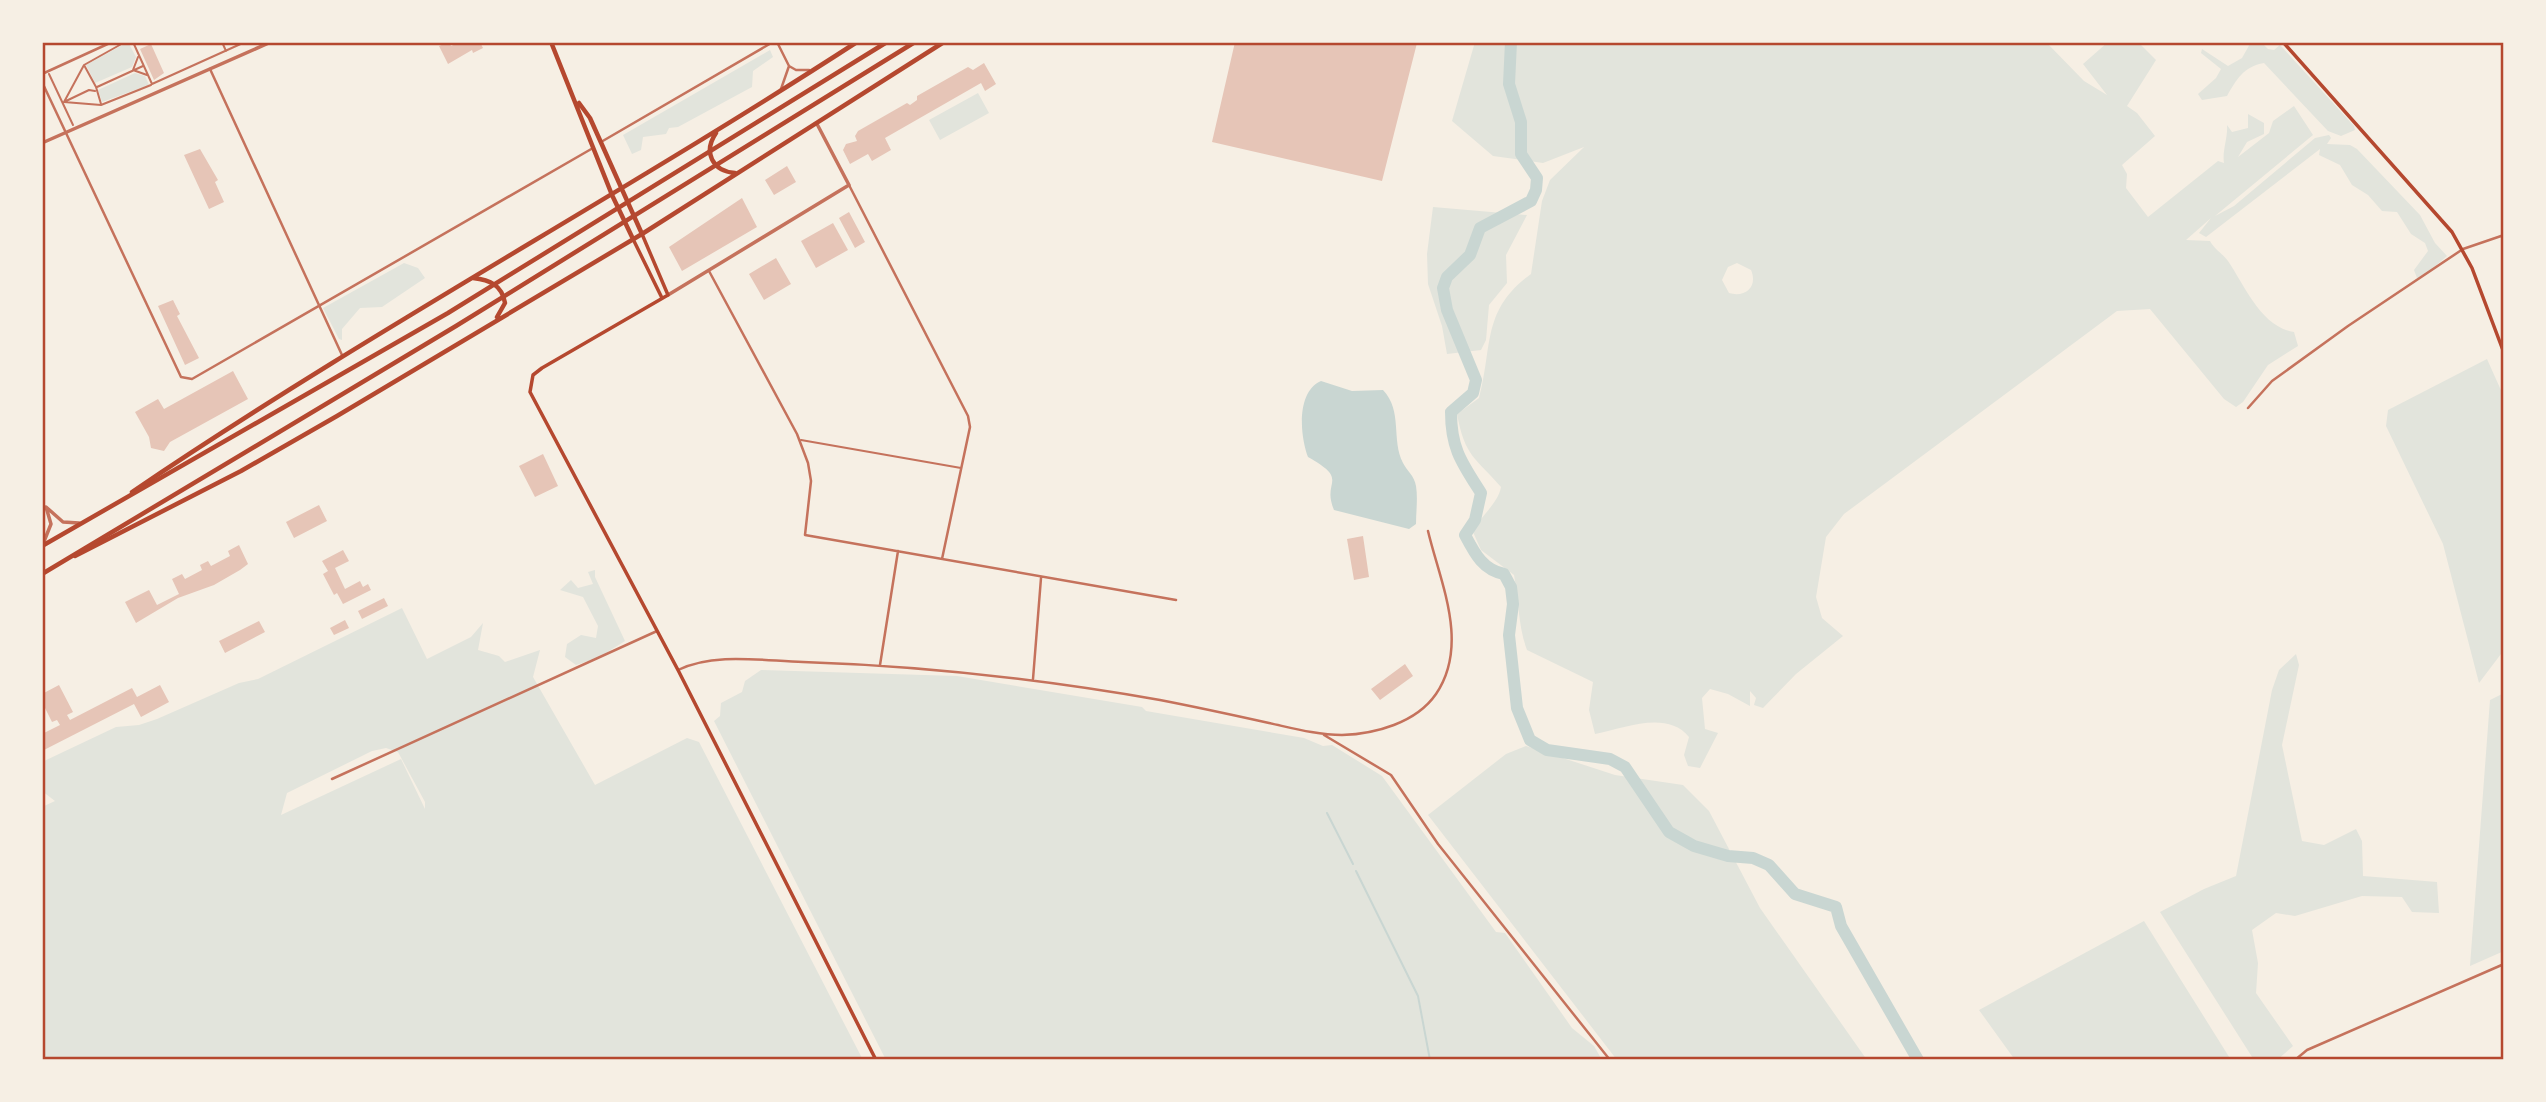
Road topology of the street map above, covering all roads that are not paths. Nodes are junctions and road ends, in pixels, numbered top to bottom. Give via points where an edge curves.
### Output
1 (112, 42) edge
2 (125, 42) edge
3 (133, 42) edge
4 (222, 42) edge
5 (245, 42) edge
6 (271, 42) edge
7 (551, 42) edge
8 (775, 42) edge
9 (857, 42) edge
10 (887, 42) edge
11 (915, 42) edge
12 (944, 42) edge
13 (2283, 42) edge
14 (226, 51) junction
15 (139, 55) junction
16 (84, 65) junction
17 (144, 66) junction
18 (789, 66) junction
19 (210, 69) junction
20 (816, 69) junction
21 (133, 70) junction
22 (42, 74) edge
23 (49, 74) dead end
24 (148, 76) junction
25 (42, 82) edge
26 (92, 83) junction
27 (152, 84) junction
28 (96, 87) junction
29 (89, 90) junction
30 (95, 91) junction
31 (779, 92) junction
32 (577, 100) junction
33 (63, 102) junction
34 (102, 105) junction
35 (817, 124) junction
36 (73, 125) dead end
37 (722, 127) junction
38 (67, 132) junction
39 (601, 142) junction
40 (42, 143) edge
41 (593, 148) junction
42 (741, 171) junction
43 (849, 186) junction
44 (622, 189) junction
45 (612, 195) junction
46 (642, 234) junction
47 (2504, 235) edge
48 (634, 239) junction
49 (2463, 249) junction
50 (709, 270) junction
51 (473, 278) junction
52 (668, 295) junction
53 (662, 299) junction
54 (317, 306) junction
55 (491, 322) junction
56 (2504, 353) edge
57 (343, 356) junction
58 (2248, 408) dead end
59 (800, 440) junction
60 (961, 468) junction
61 (43, 501) edge
62 (116, 503) junction
63 (46, 507) junction
64 (83, 522) junction
65 (1429, 531) dead end
66 (42, 546) edge
67 (898, 551) junction
68 (942, 559) junction
69 (66, 560) junction
70 (42, 573) edge
71 (1041, 576) junction
72 (1176, 600) dead end
73 (657, 631) junction
74 (880, 665) junction
75 (678, 670) junction
76 (1033, 679) junction
77 (1321, 733) junction
78 (332, 779) dead end
79 (2504, 964) edge
80 (876, 1060) edge
81 (1610, 1060) edge
82 (2295, 1060) edge

1 - 22 street
2 - 16 street
3 - 15 street
4 - 14 street
5 - 14 street
6 - 19 street
7 - 32 main road
8 - 18 street
8 - 39 street
9 - 20 main road
10 - 62 main road via 448,313
11 - 69 main road
12 - 35 main road
13 - 49 main road via 2424,198
14 - 27 street
15 - 17 street
15 - 21 street
16 - 26 street
16 - 33 street
17 - 21 street
17 - 24 street
18 - 20 street
18 - 31 street
19 - 38 street
19 - 54 street
20 - 31 main road
21 - 24 street
21 - 28 street
23 - 33 street
24 - 27 street
25 - 38 street
26 - 28 street
26 - 29 street
27 - 34 street
28 - 30 street
29 - 30 street
29 - 33 street
30 - 34 street
31 - 37 main road
32 - 39 main road
32 - 41 main road
33 - 34 street
33 - 36 street
35 - 42 main road
35 - 43 street
37 - 42 main road via 711,141 711,159 726,172
37 - 44 main road
38 - 40 street
38 - 54 street via 181,377 192,379
39 - 44 main road
41 - 45 main road
41 - 54 street
42 - 46 main road
43 - 50 street
43 - 60 street via 968,416
44 - 45 main road
44 - 46 main road
45 - 48 main road
45 - 51 main road
46 - 48 main road
46 - 52 main road
47 - 49 street
48 - 53 main road
48 - 55 main road
49 - 56 main road
49 - 58 street via 2287,369
50 - 52 street
50 - 59 street
51 - 55 main road via 492,282 503,295 503,309
51 - 57 main road
52 - 53 main road
53 - 73 main road via 533,375 530,392
54 - 57 street
55 - 69 main road via 304,436
57 - 62 main road
59 - 60 street
59 - 67 street via 811,481 805,535
60 - 68 street
61 - 63 street
62 - 64 main road
63 - 64 street via 63,522
63 - 66 street via 51,524
64 - 66 main road
65 - 77 street via 1451,617 1450,655 1436,693 1401,722 1341,735
67 - 68 street
67 - 74 street
68 - 71 street
69 - 70 main road
71 - 72 street
71 - 76 street
73 - 75 main road
73 - 78 street
74 - 75 street via 712,661
74 - 76 street
75 - 80 main road
76 - 77 street
77 - 81 street via 1391,775 1438,844
79 - 82 street via 2307,1050

